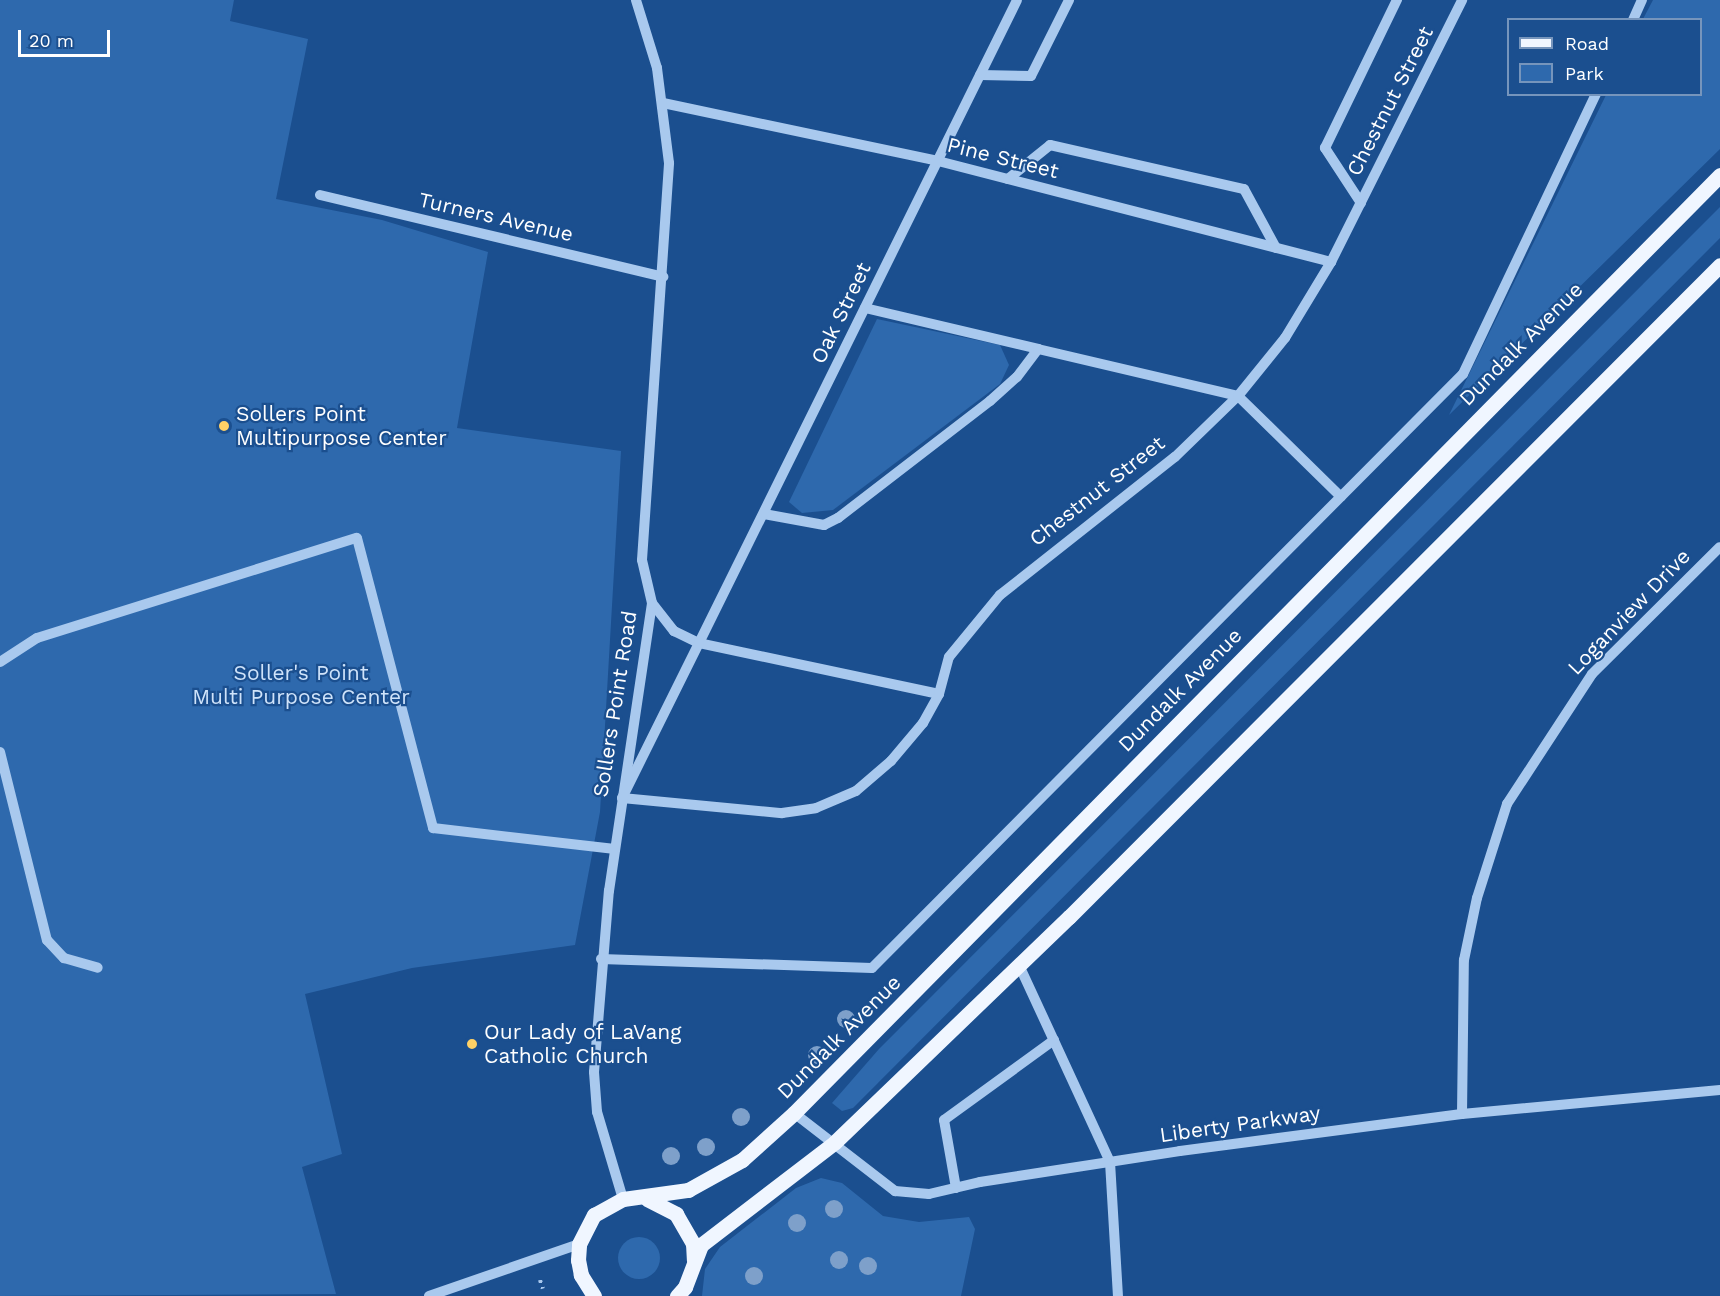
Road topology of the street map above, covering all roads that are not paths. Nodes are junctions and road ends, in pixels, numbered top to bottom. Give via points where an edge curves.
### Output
1 (636, 0) edge
2 (1017, 0) edge
3 (1069, 0) edge
4 (1397, 0) edge
5 (1462, 0) edge
6 (1642, 0) edge
7 (1634, 18) edge
8 (980, 75) junction
9 (1595, 96) edge
10 (663, 102) junction
11 (938, 161) junction
12 (1720, 175) edge
13 (1008, 179) junction
14 (320, 195) dead end
15 (1361, 203) junction
16 (1276, 248) junction
17 (1331, 262) junction
18 (1720, 265) edge
19 (663, 277) junction
20 (866, 308) junction
21 (1038, 349) junction
22 (1238, 396) junction
23 (1341, 497) junction
24 (764, 514) junction
25 (1720, 547) edge
26 (652, 603) junction
27 (699, 643) junction
28 (0, 662) edge
29 (939, 694) junction
30 (0, 752) edge
31 (622, 798) junction
32 (615, 849) junction
33 (601, 959) junction
34 (1019, 965) junction
35 (98, 968) dead end
36 (1054, 1040) junction
37 (1720, 1090) edge
38 (794, 1113) junction
39 (1462, 1114) junction
40 (835, 1142) junction
41 (1110, 1162) junction
42 (956, 1188) junction
43 (623, 1199) junction
44 (646, 1199) junction
45 (579, 1244) junction
46 (694, 1260) junction
47 (682, 1293) edge
48 (429, 1296) edge
49 (594, 1296) edge
50 (1119, 1296) edge

1 - 10 street, Sollers Point Road via 649,35
2 - 8 street, Oak Street
3 - 8 street via 1031,76
4 - 15 street via 1325,148
5 - 15 street, Chestnut Street
6 - 7 street
8 - 11 street, Oak Street
9 - 23 street via 1463,374
10 - 11 street, Pine Street
10 - 19 street, Sollers Point Road via 669,163
11 - 13 street, Pine Street
11 - 20 street, Oak Street
12 - 38 main road, Dundalk Avenue
13 - 16 street, Pine Street
13 - 16 street via 1050,145 1244,189
14 - 19 street, Turners Avenue
15 - 17 street, Chestnut Street
16 - 17 street, Pine Street
17 - 22 street, Chestnut Street via 1286,338
18 - 34 main road
19 - 26 street, Sollers Point Road via 642,560
20 - 21 street
20 - 24 street, Oak Street
21 - 22 street
21 - 24 street via 1017,377 990,401 838,518 824,525
22 - 23 street
22 - 29 street, Chestnut Street via 1175,457 1000,595 949,657
23 - 33 street via 872,968
24 - 27 street, Oak Street
25 - 39 street, Loganview Drive via 1592,674 1507,804 1477,898 1464,960
26 - 27 street via 674,631
26 - 31 street, Sollers Point Road
27 - 29 street
27 - 31 street, Oak Street
28 - 32 street via 37,638 357,538 433,828
29 - 31 street, Chestnut Street via 923,723 885,767 856,791 816,808 782,813
30 - 35 street via 47,940 64,958
31 - 32 street, Sollers Point Road
32 - 33 street, Sollers Point Road
33 - 43 street, Sollers Point Road via 594,1072 596,1102
34 - 36 street
34 - 40 main road
36 - 41 street
36 - 42 street via 944,1120
37 - 39 street, Liberty Parkway
38 - 40 street, Liberty Parkway
38 - 44 main road, Dundalk Avenue via 742,1160 688,1190
39 - 41 street, Liberty Parkway
40 - 42 street, Liberty Parkway via 863,1170 895,1191 929,1194
40 - 46 main road via 701,1245
41 - 42 street, Liberty Parkway
41 - 50 street
43 - 44 main road, Dundalk Avenue
43 - 45 main road, Dundalk Avenue via 594,1215
44 - 46 main road, Dundalk Avenue via 676,1214 690,1235
45 - 48 street
45 - 49 main road, Dundalk Avenue via 580,1275
46 - 47 main road

